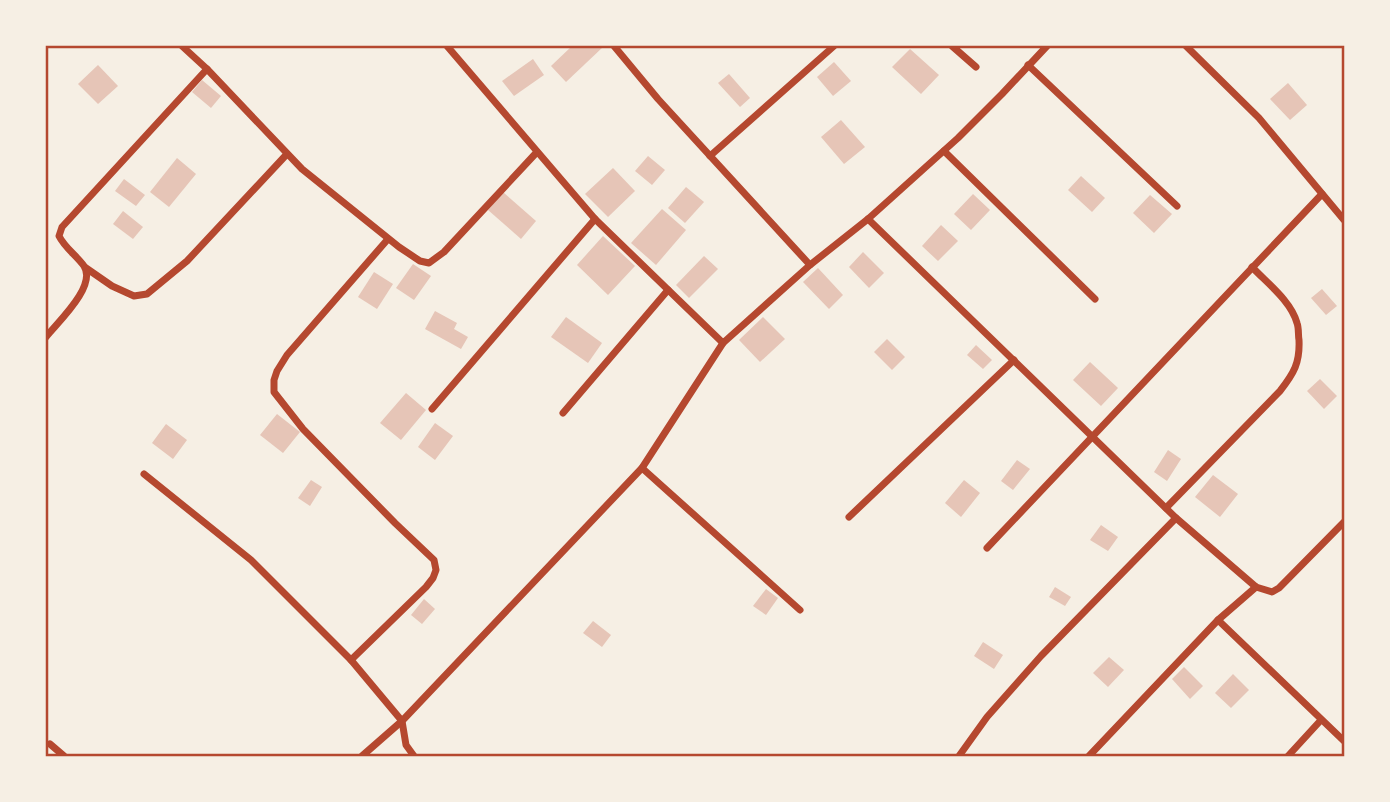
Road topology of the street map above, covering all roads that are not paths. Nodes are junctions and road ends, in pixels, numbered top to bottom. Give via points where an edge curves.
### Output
1 (182, 46) edge
2 (447, 46) edge
3 (614, 46) edge
4 (834, 46) edge
5 (952, 46) edge
6 (1047, 46) edge
7 (1186, 46) edge
8 (1028, 65) junction
9 (976, 68) dead end
10 (207, 69) junction
11 (944, 150) junction
12 (537, 152) junction
13 (287, 154) junction
14 (710, 156) junction
15 (1322, 194) junction
16 (1177, 206) dead end
17 (595, 219) junction
18 (868, 219) junction
19 (1345, 220) edge
20 (388, 239) junction
21 (810, 265) junction
22 (1252, 267) junction
23 (85, 268) junction
24 (668, 290) junction
25 (1094, 299) dead end
26 (46, 337) edge
27 (723, 343) junction
28 (1014, 360) junction
29 (432, 409) dead end
30 (563, 413) dead end
31 (1092, 436) junction
32 (642, 468) junction
33 (144, 474) dead end
34 (1166, 508) junction
35 (849, 517) dead end
36 (1176, 517) junction
37 (1345, 522) edge
38 (987, 548) dead end
39 (1256, 587) junction
40 (800, 610) dead end
41 (1218, 620) junction
42 (351, 660) junction
43 (1321, 720) junction
44 (402, 721) junction
45 (1345, 741) edge
46 (50, 744) dead end
47 (64, 757) edge
48 (362, 757) edge
49 (414, 757) edge
50 (959, 757) edge
51 (1089, 757) edge
52 (1288, 757) edge

1 - 10 street
2 - 12 street
3 - 14 street
4 - 14 street
5 - 9 street
6 - 8 street
7 - 15 street via 1259,118
8 - 11 street
8 - 16 street
10 - 13 street
10 - 23 street via 62,227 62,243
11 - 18 street
11 - 25 street
12 - 17 street
12 - 20 street via 429,264
13 - 20 street
13 - 23 street via 187,261 148,294 134,296
14 - 21 street
15 - 19 street
15 - 22 street
17 - 24 street
17 - 29 street
18 - 21 street
18 - 28 street
20 - 42 street via 287,355 274,380 274,392 303,429 434,561 436,570 426,587
21 - 27 street
22 - 31 street
22 - 34 street via 1294,315 1297,365 1280,391
23 - 26 street via 85,285 78,299
24 - 27 street
24 - 30 street
27 - 32 street
28 - 31 street
28 - 35 street
31 - 34 street
31 - 38 street
32 - 40 street
32 - 44 street
33 - 42 street via 251,560
34 - 36 street
36 - 39 street
36 - 50 street via 1041,656
37 - 39 street via 1279,588 1272,592
39 - 41 street
41 - 43 street
41 - 51 street
42 - 44 street
43 - 45 street
43 - 52 street
44 - 48 street
44 - 49 street via 406,745
46 - 47 street

